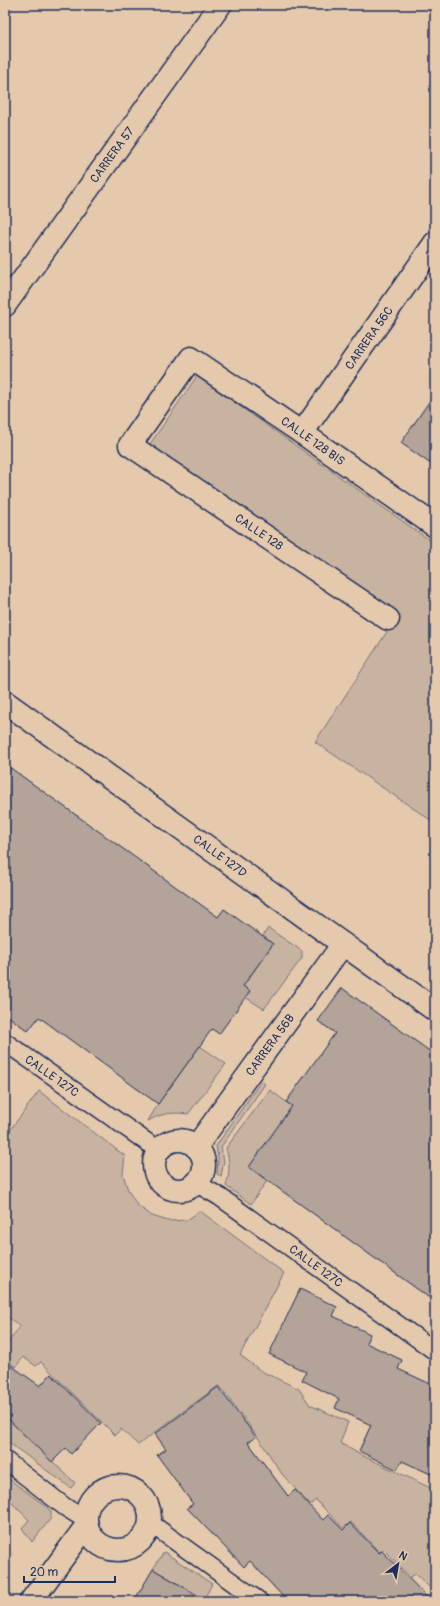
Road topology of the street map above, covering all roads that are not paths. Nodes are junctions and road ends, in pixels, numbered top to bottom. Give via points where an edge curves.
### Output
1 (220, 5) edge
2 (435, 243) edge
3 (5, 305) edge
4 (302, 433) junction
5 (130, 445) joint
6 (435, 526) edge
7 (388, 618) dead end
8 (5, 702) edge
9 (344, 944) junction
10 (435, 1010) edge
11 (5, 1042) edge
12 (196, 1147) junction
13 (158, 1150) junction
14 (196, 1183) junction
15 (435, 1351) edge
16 (5, 1460) edge
17 (87, 1522) junction
18 (150, 1523) junction
19 (31, 1601) edge
20 (259, 1601) edge

1 - 3 street, CARRERA 57
2 - 4 street, CARRERA 56C
4 - 5 street, CALLE 128 BIS via 191,358
4 - 6 street, CALLE 128 BIS
5 - 7 street, CALLE 128
8 - 9 street, CALLE 127D
9 - 10 street, CALLE 127D
9 - 12 street, CARRERA 56B
11 - 13 lane, CALLE 127C
12 - 13 street via 180,1139 164,1144
12 - 14 street via 204,1161 204,1170
13 - 14 street via 153,1166 159,1181 172,1189 186,1189
14 - 15 lane, CALLE 127C via 220,1197
16 - 17 lane
17 - 18 street via 88,1530 101,1545 120,1550 140,1543 147,1534
17 - 18 street via 90,1501 98,1492 108,1487 119,1486 139,1493 150,1512
17 - 19 street
18 - 20 lane

